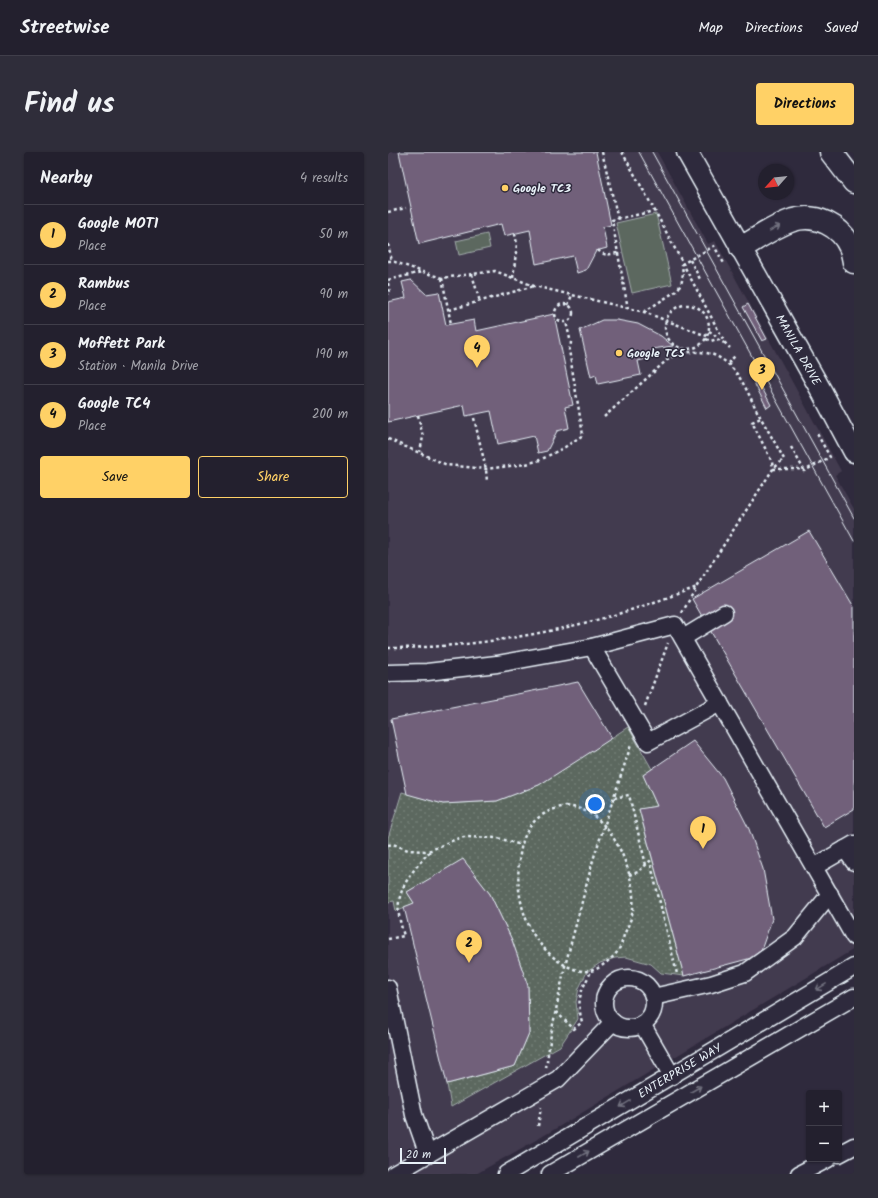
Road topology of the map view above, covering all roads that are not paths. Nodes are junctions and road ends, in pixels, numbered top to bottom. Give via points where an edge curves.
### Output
1 (687, 152) edge
2 (831, 152) edge
3 (854, 182) edge
4 (741, 248) junction
5 (854, 262) edge
6 (854, 452) edge
7 (724, 613) dead end
8 (679, 632) junction
9 (592, 647) junction
10 (388, 672) edge
11 (720, 703) junction
12 (850, 846) edge
13 (854, 862) edge
14 (814, 867) junction
15 (830, 894) junction
16 (854, 936) edge
17 (854, 967) edge
18 (388, 988) edge
19 (653, 997) junction
20 (854, 997) edge
21 (613, 1022) junction
22 (642, 1024) junction
23 (672, 1076) junction
24 (854, 1146) edge
25 (842, 1152) edge
26 (428, 1155) junction
27 (822, 1162) edge
28 (394, 1174) edge
29 (506, 1174) edge
30 (550, 1174) edge
31 (799, 1174) edge

1 - 4 main road, MANILA DRIVE
2 - 3 highway
4 -> 5 highway via 795,219 810,218 827,222 840,232 850,247
4 - 6 main road, MANILA DRIVE
7 - 8 street
8 - 9 street
8 - 11 street
9 - 10 street via 482,666 427,672
9 - 11 street via 648,742
11 - 14 street
12 - 13 street
12 - 14 street
14 - 15 street
15 - 16 street
15 - 19 street via 795,937 745,972 711,984
17 -> 23 street, ENTERPRISE WAY
18 - 26 street via 414,1115
19 - 21 street via 650,989 637,980 628,978 613,984 604,999 607,1015
19 - 22 street via 652,1012
30 -> 20 street, ENTERPRISE WAY
21 - 22 street via 627,1028
21 - 26 street via 558,1080
22 - 23 street
23 -> 29 street, ENTERPRISE WAY
24 - 25 street
26 - 28 street
27 - 31 street

